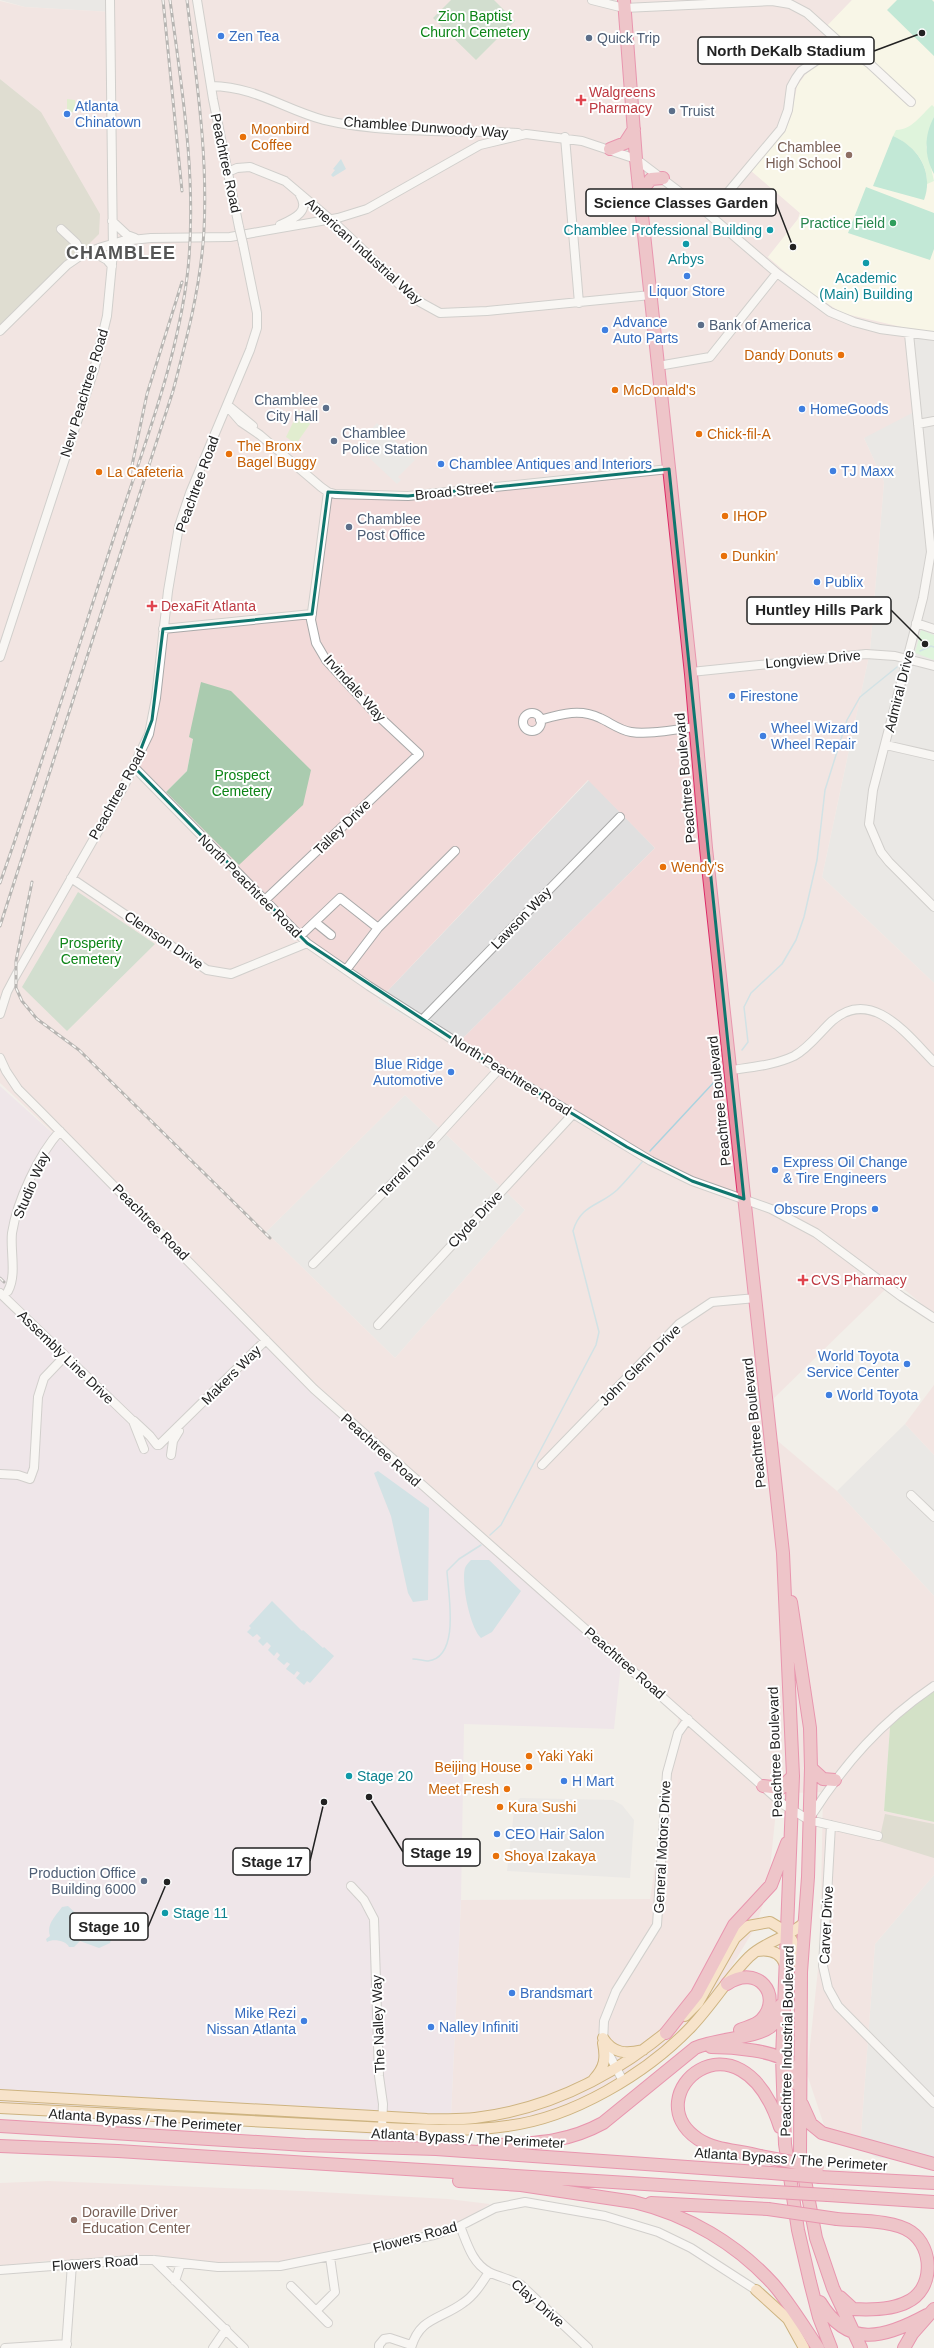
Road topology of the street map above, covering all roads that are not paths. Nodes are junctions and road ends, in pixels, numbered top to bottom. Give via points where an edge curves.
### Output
1 (110, 0) edge
2 (197, 0) edge
3 (592, 0) edge
4 (772, 1) edge
5 (624, 4) edge
6 (837, 40) junction
7 (211, 86) junction
8 (911, 102) dead end
9 (634, 129) junction
10 (526, 134) junction
11 (565, 137) junction
12 (610, 149) junction
13 (636, 159) junction
14 (228, 172) junction
15 (663, 178) junction
16 (299, 192) junction
17 (641, 200) junction
18 (709, 215) junction
19 (330, 219) junction
20 (112, 221) junction
21 (61, 229) dead end
22 (268, 230) junction
23 (138, 239) junction
24 (112, 243) junction
25 (91, 251) junction
26 (83, 254) junction
27 (112, 266) junction
28 (777, 273) junction
29 (651, 296) junction
30 (579, 303) junction
31 (0, 331) edge
32 (909, 334) junction
33 (934, 336) edge
34 (658, 366) junction
35 (227, 406) junction
36 (934, 421) edge
37 (918, 424) junction
38 (669, 469) junction
39 (328, 492) junction
40 (312, 614) junction
41 (916, 624) junction
42 (934, 629) edge
43 (163, 630) junction
44 (0, 657) edge
45 (907, 659) junction
46 (934, 666) edge
47 (691, 672) junction
48 (540, 720) dead end
49 (696, 727) junction
50 (886, 745) junction
51 (419, 754) joint
52 (934, 756) edge
53 (134, 767) junction
54 (620, 817) dead end
55 (455, 851) dead end
56 (71, 878) junction
57 (265, 900) junction
58 (934, 907) edge
59 (315, 922) junction
60 (378, 928) junction
61 (331, 935) dead end
62 (300, 936) junction
63 (307, 944) junction
64 (346, 970) junction
65 (0, 1014) edge
66 (423, 1019) junction
67 (0, 1058) edge
68 (934, 1062) edge
69 (499, 1069) junction
70 (732, 1070) junction
71 (573, 1114) junction
72 (60, 1131) junction
73 (744, 1199) junction
74 (314, 1264) dead end
75 (4, 1292) edge
76 (756, 1298) junction
77 (934, 1318) edge
78 (378, 1324) dead end
79 (266, 1340) junction
80 (65, 1356) junction
81 (197, 1409) junction
82 (133, 1421) junction
83 (158, 1445) joint
84 (144, 1449) dead end
85 (171, 1455) dead end
86 (542, 1464) dead end
87 (0, 1474) edge
88 (911, 1495) dead end
89 (934, 1517) edge
90 (783, 1553) junction
91 (934, 1686) edge
92 (688, 1719) junction
93 (811, 1768) junction
94 (793, 1776) junction
95 (835, 1780) junction
96 (763, 1786) junction
97 (793, 1812) junction
98 (809, 1820) junction
99 (831, 1825) junction
100 (792, 1830) junction
101 (878, 1836) dead end
102 (351, 1886) dead end
103 (805, 1922) junction
104 (788, 1935) junction
105 (755, 1951) junction
106 (785, 1965) junction
107 (801, 1972) junction
108 (727, 1984) junction
109 (785, 1992) junction
110 (666, 2033) junction
111 (603, 2039) junction
112 (708, 2042) junction
113 (643, 2050) junction
114 (782, 2058) junction
115 (672, 2066) junction
116 (616, 2069) junction
117 (623, 2081) junction
118 (588, 2084) junction
119 (0, 2095) edge
120 (799, 2095) junction
121 (934, 2103) edge
122 (0, 2108) edge
123 (383, 2117) junction
124 (0, 2126) edge
125 (382, 2128) junction
126 (785, 2144) junction
127 (0, 2146) edge
128 (436, 2149) junction
129 (800, 2154) junction
130 (934, 2164) edge
131 (402, 2170) junction
132 (819, 2172) junction
133 (934, 2182) edge
134 (634, 2202) junction
135 (934, 2202) edge
136 (460, 2226) junction
137 (330, 2257) junction
138 (154, 2260) junction
139 (181, 2263) junction
140 (72, 2264) junction
141 (0, 2270) edge
142 (489, 2272) junction
143 (175, 2281) junction
144 (810, 2282) junction
145 (291, 2286) dead end
146 (833, 2288) junction
147 (756, 2290) joint
148 (316, 2311) junction
149 (931, 2312) edge
150 (328, 2322) dead end
151 (226, 2330) junction
152 (859, 2343) edge
153 (67, 2346) edge
154 (411, 2347) edge
155 (5, 2348) edge
156 (213, 2348) edge
157 (244, 2348) edge
158 (379, 2348) edge
159 (588, 2348) edge
160 (804, 2348) edge
161 (818, 2348) edge
162 (831, 2348) edge
163 (904, 2348) edge

1 - 20 street, New Peachtree Road
2 - 7 street, Peachtree Road
3 - 5 street
4 - 5 street
4 - 6 street via 790,4 800,9
5 - 9 highway, Peachtree Boulevard
6 - 8 street via 862,56
6 - 18 street via 826,54 801,71 791,87 788,110 781,129
7 - 10 street, Chamblee Dunwoody Way via 248,90 323,120 348,124
7 - 14 street, Peachtree Road
9 - 12 highway via 625,143
9 - 13 highway, Peachtree Boulevard
10 - 11 street, Chamblee Dunwoody Way
10 - 19 street via 480,145 367,209
11 - 12 street, Chamblee Dunwoody Way
11 - 30 street
12 - 13 street, Chamblee Dunwoody Way
13 - 15 street, Chamblee Dunwoody Way
13 - 17 highway, Peachtree Boulevard
14 - 16 street, American Industrial Way via 244,167 257,168 281,179
14 - 35 street, Peachtree Road, bridge via 257,308 257,325 250,350
15 - 17 highway via 651,179 642,192
15 - 18 street, Chamblee Dunwoody Way
16 - 19 street, American Industrial Way
16 - 22 street via 304,203 297,217
17 - 29 highway, Peachtree Boulevard
18 - 28 street, Chamblee Dunwoody Way
19 - 22 street
19 - 30 street, American Industrial Way via 409,294 440,313
20 - 23 street via 127,235
20 - 24 street, New Peachtree Road
21 - 26 street via 76,243
22 - 23 street via 230,237
23 - 24 street
24 - 25 street
24 - 27 street, New Peachtree Road
25 - 26 street
25 - 27 street
26 - 31 street via 57,273
27 - 44 street, New Peachtree Road via 107,316 94,370
28 - 32 street, Chamblee Dunwoody Way via 830,312 854,322
28 - 34 street via 710,357
29 - 30 street, American Industrial Way
29 - 34 highway, Peachtree Boulevard
32 - 33 street, Chamblee Dunwoody Way
32 - 37 street, Admiral Drive
34 - 38 highway, Peachtree Boulevard
35 - 39 street via 246,418 260,435
35 - 43 street, Peachtree Road via 190,493 179,526
36 - 37 street
37 - 41 street, Admiral Drive via 931,552
38 - 39 street, Broad Street via 408,496
38 - 47 highway, Peachtree Boulevard
39 - 40 street, Irvindale Way
40 - 43 street
40 - 51 street, Irvindale Way via 316,643 326,660 372,710
41 - 42 street
41 - 45 street, Admiral Drive
43 - 53 street, Peachtree Road via 152,720 149,734
45 - 46 street, Longview Drive
45 - 47 street, Longview Drive via 866,654
45 - 50 street, Admiral Drive
47 - 49 highway, Peachtree Boulevard
48 - 49 street via 568,712 580,712 597,716 633,732
49 - 70 highway, Peachtree Boulevard
50 - 52 street
50 - 58 street, Admiral Drive via 873,790 869,824 881,852
51 - 57 street, Talley Drive
53 - 56 street, Peachtree Road
53 - 57 street, North Peachtree Road
54 - 66 street, Lawson Way
55 - 60 street
56 - 63 street, Clemson Drive via 207,970 231,974
56 - 65 street, Peachtree Road via 7,992
57 - 62 street, North Peachtree Road
59 - 60 street via 340,898
59 - 61 street
59 - 62 street
60 - 64 street
62 - 63 street, North Peachtree Road
63 - 64 street, North Peachtree Road
64 - 66 street, North Peachtree Road
66 - 69 street, North Peachtree Road
67 - 72 street, Peachtree Road via 18,1089
68 - 70 street via 892,1020 867,1008 840,1014 795,1055 774,1063
69 - 71 street, North Peachtree Road
69 - 74 street, Terrell Drive via 424,1151
70 - 73 highway, Peachtree Boulevard
71 - 73 street, North Peachtree Road via 692,1181
71 - 78 street, Clyde Drive
72 - 75 street, Studio Way via 49,1144 18,1210 12,1233 11,1282
72 - 79 street, Peachtree Road
73 - 76 highway, Peachtree Boulevard
73 - 77 street, North Peachtree Road via 771,1209 816,1233
75 - 80 street, Assembly Line Drive
76 - 86 street, John Glenn Drive via 712,1302 679,1324
76 - 90 highway, Peachtree Boulevard
79 - 81 street, Makers Way
79 - 92 street, Peachtree Road via 345,1418
80 - 82 street, Assembly Line Drive
80 - 87 street via 44,1378 38,1397 34,1468 30,1479
81 - 83 street, Makers Way via 192,1410
81 - 85 street, Makers Way via 196,1414 177,1433
82 - 83 street, Assembly Line Drive
82 - 84 street, Assembly Line Drive
88 - 89 street
90 - 93 highway, Peachtree Boulevard via 808,1714
90 - 94 highway, Peachtree Boulevard
91 - 95 street via 887,1721 860,1748
92 - 96 street, Peachtree Road
92 - 111 street, General Motors Drive via 678,1733 667,1773 657,1925 608,2008
93 - 95 highway via 823,1778
93 - 98 highway, Peachtree Boulevard
94 - 96 highway via 781,1788
94 - 97 highway, Peachtree Boulevard
95 - 98 street
96 - 97 street, Peachtree Road
97 - 98 street, Peachtree Road
97 - 100 highway, Peachtree Boulevard
98 - 99 street, Peachtree Road
98 - 103 highway, Peachtree Industrial Boulevard
99 - 101 street, Peachtree Road
99 - 121 street, Carver Drive via 823,1960 828,1988 838,2006
100 - 104 highway, Peachtree Industrial Boulevard
100 - 110 highway via 771,1885 734,1925 697,1994
102 - 123 street, The Nalley Way via 364,1900 374,1919 379,2076
103 - 104 main road
103 - 107 highway, Peachtree Industrial Boulevard
104 - 105 main road
104 - 106 highway, Peachtree Industrial Boulevard
104 - 107 main road via 795,1945
104 - 110 main road via 770,1922 755,1923 742,1930 698,2003
105 - 106 main road via 775,1952 784,1959
105 - 108 main road
106 - 109 highway, Peachtree Industrial Boulevard
107 - 120 highway, Peachtree Industrial Boulevard
108 - 112 highway via 747,1977 761,1981 767,1990 767,2012 756,2023
108 - 117 main road via 686,2032
109 - 112 highway via 778,2015 771,2026 757,2032
109 - 114 highway, Peachtree Industrial Boulevard
110 - 113 main road
111 - 113 main road via 620,2053
111 - 116 street
111 - 118 main road via 605,2055 602,2071
112 - 115 highway via 686,2053
113 - 116 main road
114 - 115 highway via 731,2047 710,2047 692,2053
114 - 126 highway, Peachtree Industrial Boulevard
114 - 129 highway via 790,2064 792,2071 795,2130
115 - 128 highway via 603,2123 568,2139 539,2144
116 - 117 street
116 - 118 main road
117 - 125 main road via 578,2104 537,2119 508,2126 465,2130
118 - 123 main road via 566,2095 535,2105 491,2115 427,2119
119 - 123 main road
120 - 129 highway, Peachtree Industrial Boulevard
120 - 130 highway via 811,2124 822,2133
122 - 125 main road
123 - 125 street, The Nalley Way
124 - 128 highway, Atlanta Bypass / The Perimeter via 305,2145
126 - 132 highway, bridge via 772,2105 749,2075 732,2066 711,2064 696,2071 687,2079 680,2096 680,2114 687,2129 700,2140
126 - 144 highway, Peachtree Industrial Boulevard via 798,2230
127 - 131 highway
128 - 132 highway, Atlanta Bypass / The Perimeter, bridge via 758,2172
129 - 146 highway, Peachtree Industrial Boulevard via 816,2238
131 - 134 highway via 424,2179 520,2186
131 - 135 highway, bridge
132 - 133 highway, Atlanta Bypass / The Perimeter via 860,2179
134 - 146 highway, bridge via 768,2210 897,2226 910,2231 924,2246 928,2255 929,2272 926,2282 914,2299 895,2306 854,2309 846,2304
134 - 161 highway via 651,2206 710,2231 747,2258 774,2286
136 - 137 street, Flowers Road via 434,2235
136 - 142 street, Clay Drive via 476,2263
136 - 147 street, Flowers Road via 495,2208 519,2202 542,2203 605,2216 670,2236
137 - 139 street, Flowers Road via 280,2266 249,2268
137 - 148 street via 336,2292
138 - 139 street, Flowers Road
138 - 140 street, Flowers Road
138 - 143 street
139 - 143 street
140 - 141 street, Flowers Road
140 - 153 street
142 - 154 street via 464,2303 416,2331
142 - 159 street, Clay Drive via 520,2284
143 - 151 street
144 - 152 highway via 834,2325
144 - 162 highway, Peachtree Industrial Boulevard via 819,2317
145 - 148 street
146 - 152 highway, Peachtree Industrial Boulevard
147 - 160 main road, Flowers Road via 788,2319
148 - 150 street
149 - 152 highway
149 - 163 highway
151 - 156 street
151 - 157 street
153 - 155 street
154 - 158 street via 390,2338 384,2339

